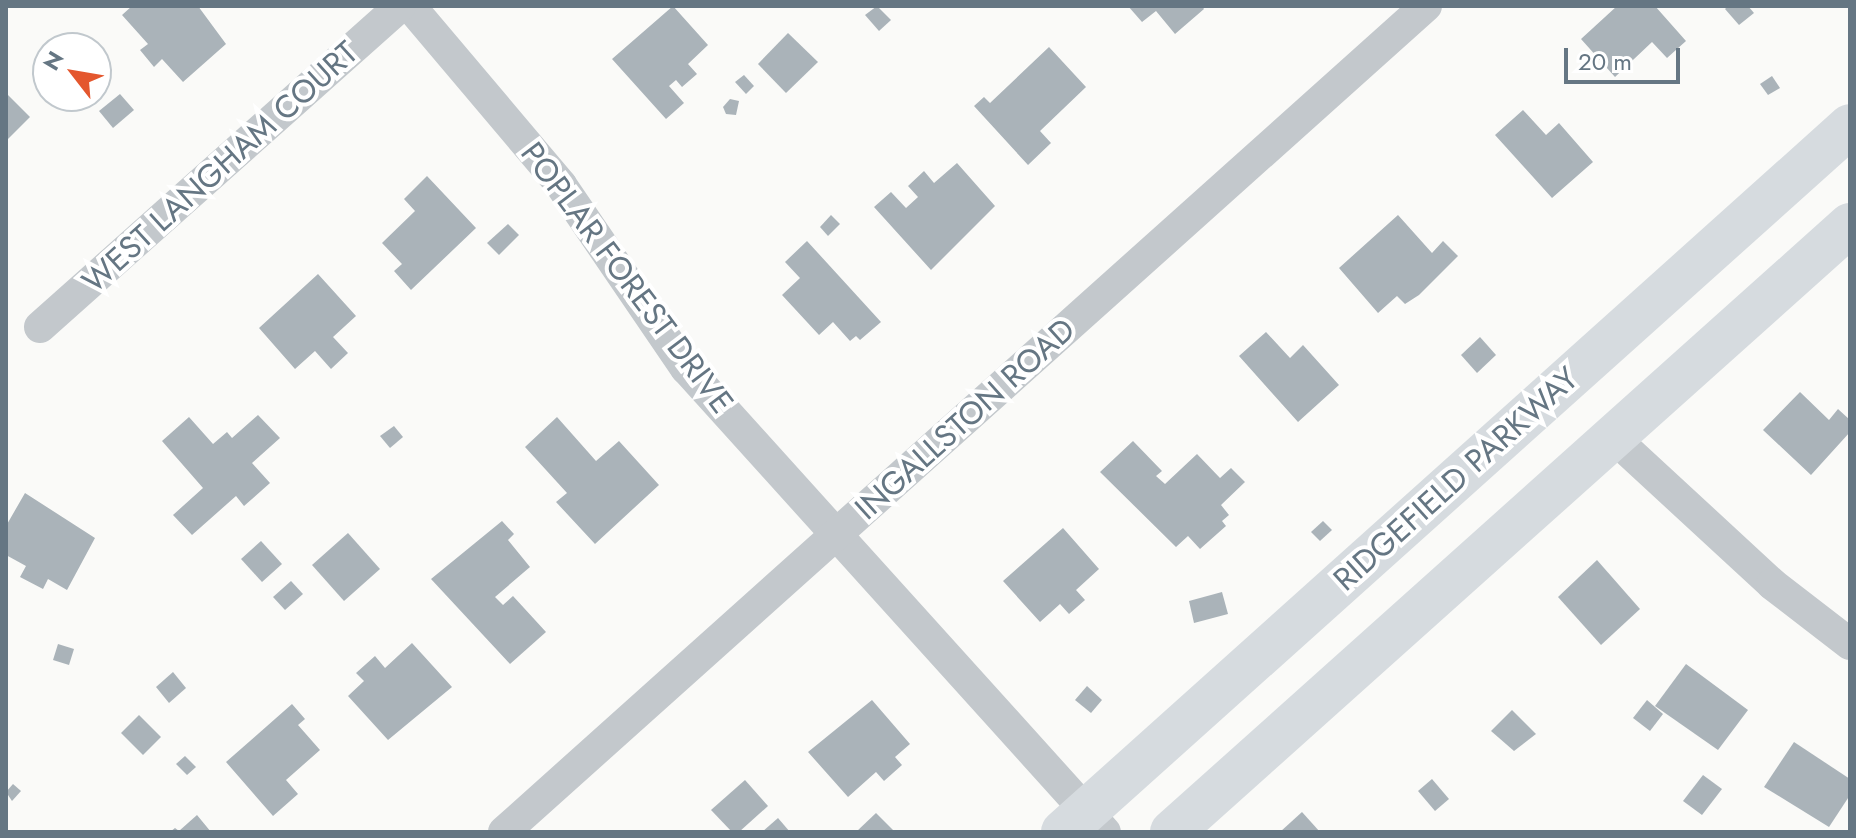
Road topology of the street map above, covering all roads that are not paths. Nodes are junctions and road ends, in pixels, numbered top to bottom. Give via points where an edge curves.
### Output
1 (400, 6) edge
2 (410, 6) edge
3 (1426, 6) edge
4 (1850, 126) edge
5 (1850, 225) edge
6 (40, 327) dead end
7 (1614, 438) junction
8 (835, 535) junction
9 (1850, 644) edge
10 (1085, 825) edge
11 (504, 832) edge
12 (1172, 832) edge

1 - 6 street, WEST LANGHAM COURT
2 - 8 street, POPLAR FOREST DRIVE via 561,185 686,368
3 - 8 street, INGALLSTON ROAD
4 - 10 main road, RIDGEFIELD PARKWAY
5 - 7 main road
7 - 9 street via 1772,584
7 - 12 main road
8 - 10 street, POPLAR FOREST DRIVE
8 - 11 street, INGALLSTON ROAD

